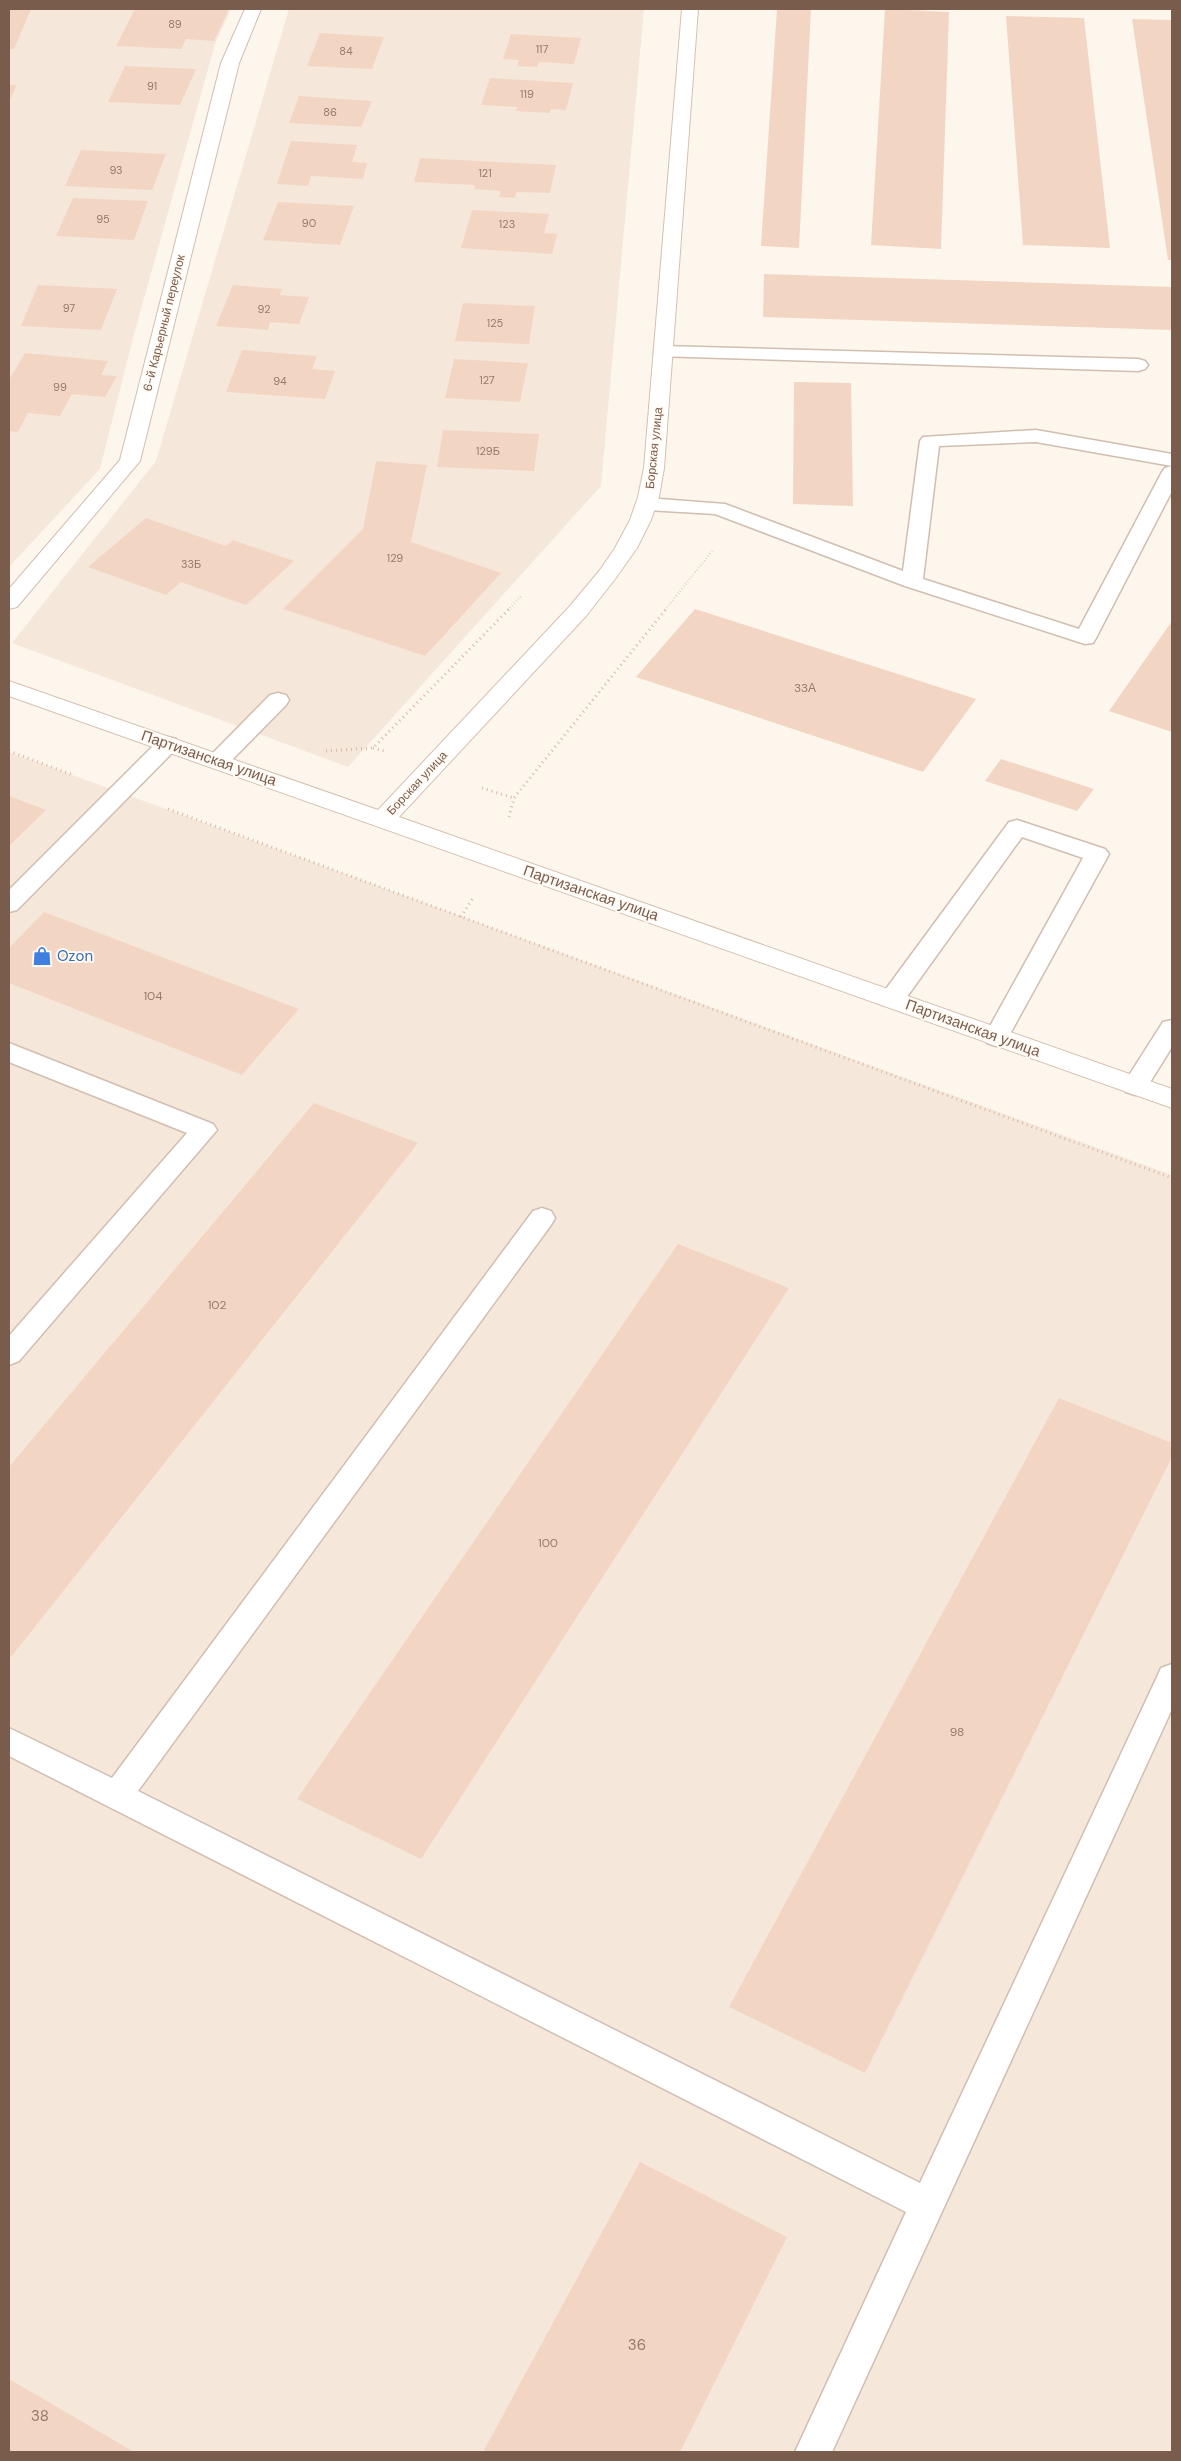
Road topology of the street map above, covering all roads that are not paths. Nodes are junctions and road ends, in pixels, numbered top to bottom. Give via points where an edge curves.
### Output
1 (253, 9) edge
2 (690, 9) edge
3 (663, 352) junction
4 (1138, 365) dead end
5 (1172, 460) edge
6 (1172, 472) edge
7 (647, 504) junction
8 (912, 582) junction
9 (9, 602) edge
10 (9, 688) edge
11 (278, 700) dead end
12 (168, 744) junction
13 (218, 761) junction
14 (382, 820) junction
15 (9, 904) edge
16 (892, 998) junction
17 (1172, 1028) edge
18 (996, 1037) junction
19 (9, 1052) edge
20 (1135, 1086) junction
21 (1172, 1100) edge
22 (542, 1218) dead end
23 (9, 1354) edge
24 (1172, 1677) edge
25 (9, 1741) edge
26 (117, 1796) junction
27 (928, 2205) junction
28 (813, 2452) edge

1 - 9 street, 6-й Карьерный переулок via 230,63 130,461
2 - 3 street, Борская улица
3 - 4 lane
3 - 7 street, Борская улица via 654,468
5 - 8 lane via 1036,436 930,441
6 - 8 lane via 1085,638
7 - 8 lane via 718,508
7 - 14 street, Борская улица via 628,542 578,611
10 - 12 street, Партизанская улица
11 - 13 lane
12 - 13 street, Партизанская улица
12 - 15 lane
13 - 14 street, Партизанская улица
14 - 16 street, Партизанская улица
16 - 18 street, Партизанская улица
16 - 18 lane via 1017,827 1097,854
17 - 20 lane
18 - 20 street, Партизанская улица
19 - 23 lane via 204,1130
20 - 21 street, Партизанская улица
22 - 26 lane
24 - 27 lane
25 - 26 lane
26 - 27 lane
27 - 28 lane

